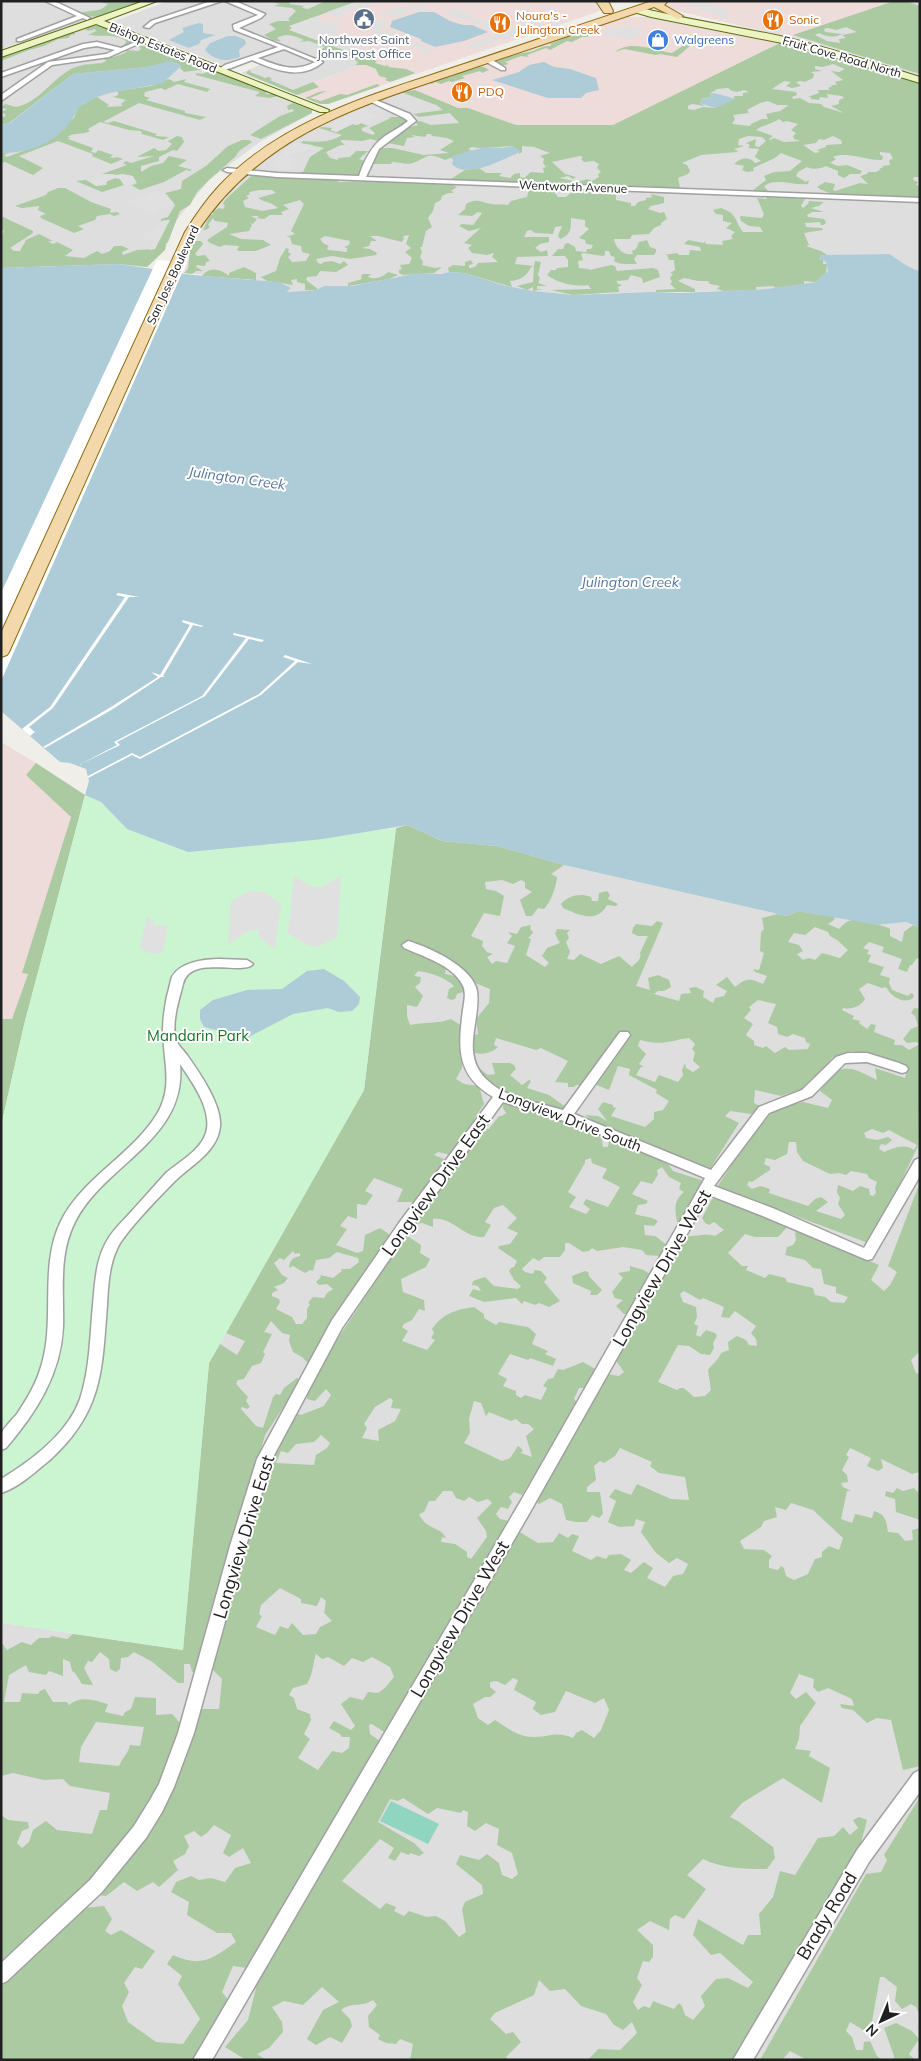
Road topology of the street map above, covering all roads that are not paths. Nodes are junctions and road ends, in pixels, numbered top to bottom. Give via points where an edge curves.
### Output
1 (48, 1) edge
2 (153, 1) edge
3 (219, 1) edge
4 (228, 1) edge
5 (601, 1) edge
6 (663, 1) edge
7 (635, 5) edge
8 (611, 6) edge
9 (83, 16) junction
10 (656, 16) junction
11 (678, 16) junction
12 (96, 21) junction
13 (147, 27) dead end
14 (735, 29) junction
15 (556, 37) junction
16 (19, 40) dead end
17 (144, 40) junction
18 (284, 47) junction
19 (122, 50) junction
20 (1, 54) edge
21 (482, 58) junction
22 (251, 59) junction
23 (221, 70) junction
24 (501, 70) dead end
25 (1, 75) edge
26 (920, 80) edge
27 (21, 84) junction
28 (383, 87) junction
29 (1, 99) edge
30 (369, 99) junction
31 (324, 110) junction
32 (293, 134) junction
33 (234, 171) junction
34 (362, 178) junction
35 (920, 200) edge
36 (172, 261) junction
37 (1, 618) edge
38 (1, 652) edge
39 (408, 946) dead end
40 (248, 964) dead end
41 (624, 1035) dead end
42 (170, 1042) junction
43 (902, 1070) dead end
44 (500, 1097) junction
45 (566, 1116) junction
46 (920, 1163) edge
47 (710, 1183) junction
48 (1, 1444) edge
49 (1, 1487) edge
50 (920, 1778) edge
51 (1, 1975) edge
52 (202, 2060) edge
53 (742, 2060) edge

1 - 9 street
2 - 12 street
3 - 13 street via 153,22
4 - 18 street via 262,14 235,26 236,29
5 - 8 main road
6 - 7 main road
6 - 11 main road via 659,7
7 - 8 main road
7 - 10 street, Fruit Cove Road North
7 - 11 street, Fruit Cove Road North
7 - 15 main road, San Jose Boulevard
8 - 21 main road
9 - 12 street
9 - 16 street
10 - 14 street, Fruit Cove Road North
10 - 15 main road via 629,15
11 - 14 street, Fruit Cove Road North
12 - 17 street, Bishop Estates Road
12 - 20 street, Bishop Estates Road
14 - 26 street, Fruit Cove Road North via 813,46
15 - 21 main road, San Jose Boulevard
17 - 19 street
17 - 23 street, Bishop Estates Road
18 - 22 street
18 - 22 street via 320,62 290,72
19 - 25 street via 97,44 84,46
19 - 27 street via 100,58 50,63
21 - 24 street via 486,66
21 - 28 main road, San Jose Boulevard
21 - 30 main road, San Jose Boulevard
22 - 23 street via 238,67
23 - 31 street, Bishop Estates Road
25 - 27 street
27 - 29 street
28 - 30 main road via 367,96
28 - 31 main road, San Jose Boulevard
30 - 32 main road, San Jose Boulevard
30 - 34 street via 412,120 375,149
31 - 32 main road via 326,114
31 - 33 main road, San Jose Boulevard via 267,141
32 - 33 main road, San Jose Boulevard
33 - 34 street, Wentworth Avenue
33 - 36 main road, San Jose Boulevard
34 - 35 street, Wentworth Avenue
36 - 37 main road, San Jose Boulevard
36 - 38 main road, San Jose Boulevard
39 - 44 street, Longview Drive South via 452,968 468,983 471,994 467,1063 482,1083
40 - 42 street via 207,962 180,976 169,1028
41 - 45 street
42 - 48 street via 175,1081 167,1107 155,1126 89,1191 66,1228 55,1267 55,1330 51,1359 31,1404
42 - 49 street via 200,1087 212,1112 212,1132 203,1149 171,1177 113,1242 103,1278 90,1388 81,1413 51,1450
43 - 47 street, Longview Drive West via 864,1058 850,1057 834,1063 804,1096 764,1110
44 - 45 street, Longview Drive South
44 - 51 street, Longview Drive East via 404,1226 337,1324 265,1459 186,1733 156,1806 140,1832 96,1886
45 - 47 street, Longview Drive South
46 - 47 street, Longview Drive South via 867,1256
47 - 52 street, Longview Drive West via 520,1517
50 - 53 street, Brady Road via 863,1856

